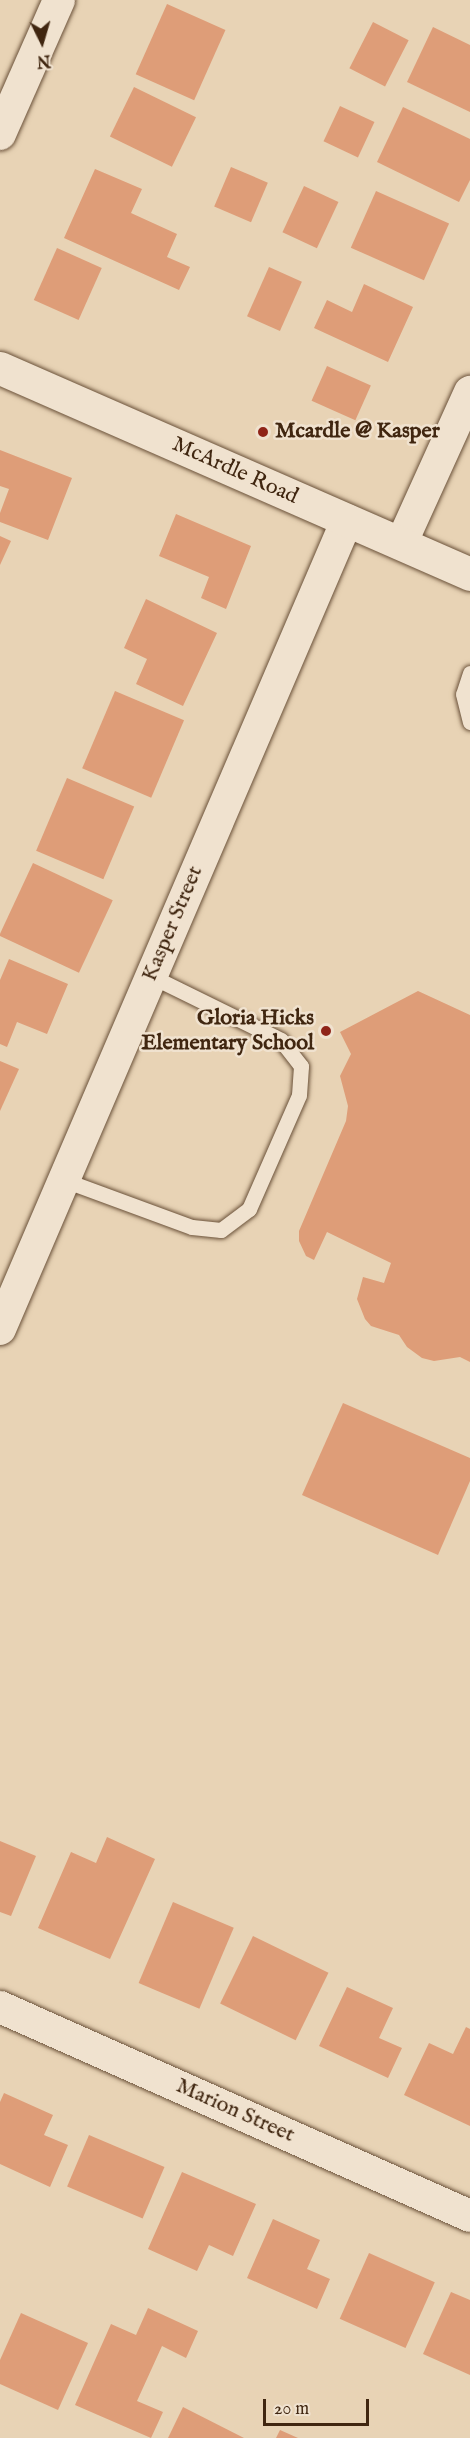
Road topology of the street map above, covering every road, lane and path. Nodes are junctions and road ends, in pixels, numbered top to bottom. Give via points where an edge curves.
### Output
1 (59, 0) edge
2 (0, 134) edge
3 (0, 368) edge
4 (470, 392) edge
5 (347, 520) junction
6 (401, 544) junction
7 (470, 574) edge
8 (470, 673) edge
9 (470, 722) edge
10 (151, 976) junction
11 (64, 1180) junction
12 (0, 1329) edge
13 (0, 2007) edge
14 (470, 2216) edge

1 - 2 street
3 - 5 main road, McArdle Road
4 - 6 street
5 - 6 main road, McArdle Road
5 - 10 street, Kasper Street
6 - 7 main road, McArdle Road
8 - 9 lane via 463,694
10 - 11 street, Kasper Street
10 - 11 lane via 281,1040 301,1066 299,1095 249,1209 221,1230 192,1227
11 - 12 street, Kasper Street
13 - 14 street, Marion Street

